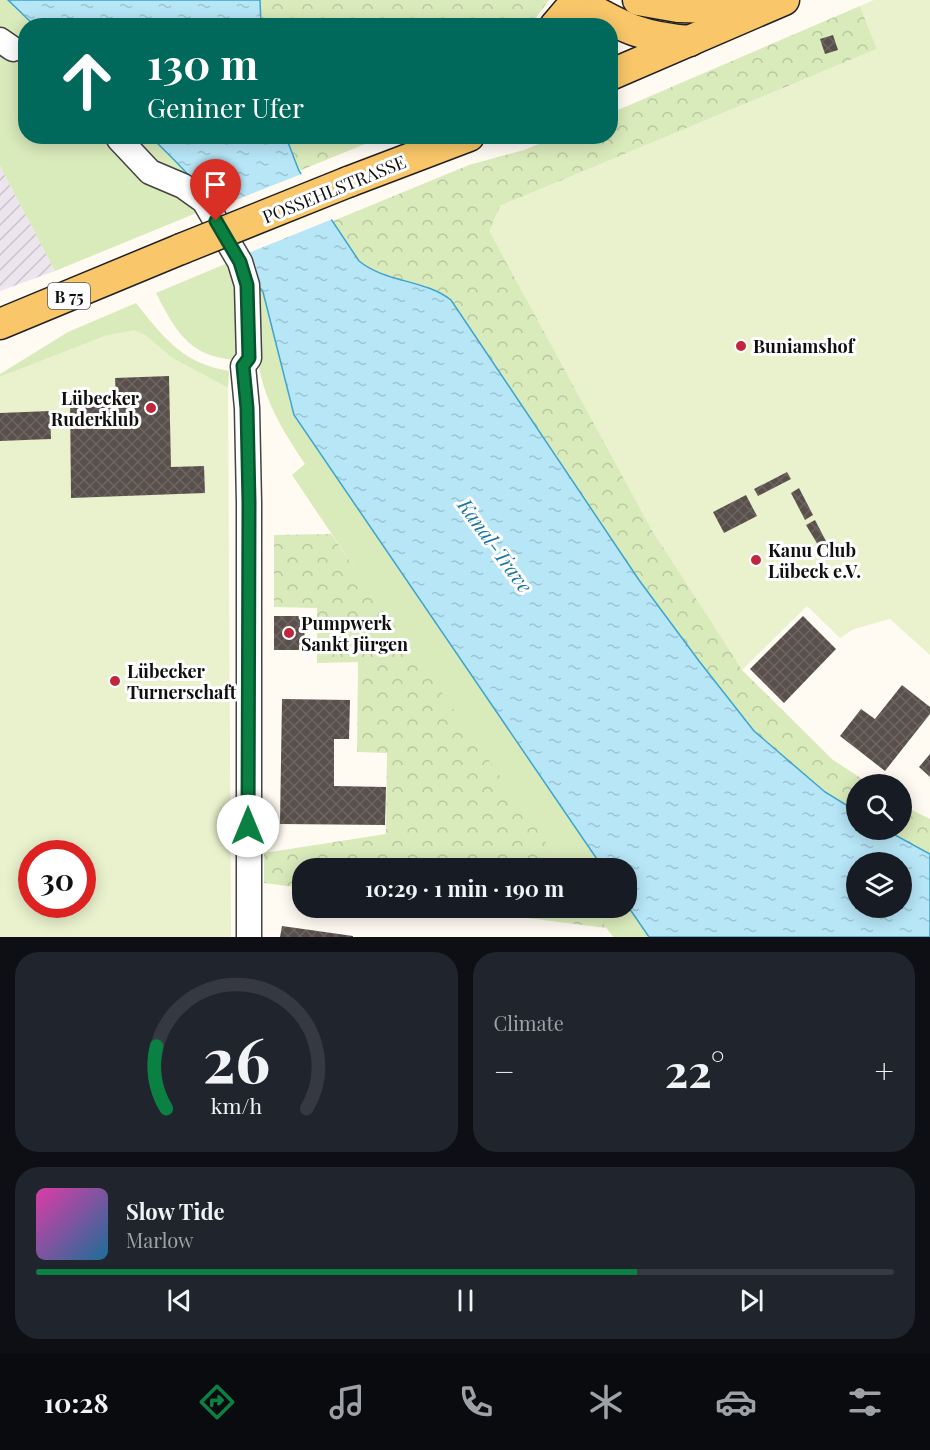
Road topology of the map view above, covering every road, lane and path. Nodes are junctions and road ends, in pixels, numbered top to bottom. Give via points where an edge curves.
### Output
1 (638, 0) edge
2 (697, 4) edge
3 (773, 4) edge
4 (592, 8) edge
5 (571, 18) edge
6 (608, 18) edge
7 (618, 24) edge
8 (693, 41) junction
9 (618, 72) edge
10 (124, 144) edge
11 (433, 144) edge
12 (448, 144) edge
13 (420, 155) junction
14 (0, 324) edge
15 (249, 937) edge

1 - 2 main road via 659,5
2 - 3 main road
3 - 8 main road
4 - 5 main road
4 - 6 main road
7 - 8 main road via 655,38
8 - 9 main road
10 - 15 street via 150,172 183,186 204,201 240,262 247,285 249,358 243,366 247,408
11 - 13 main road, B 75
12 - 13 main road, POSSEHLSTRASSE / B 75
13 - 14 main road, POSSEHLSTRASSE / B 75, bridge

